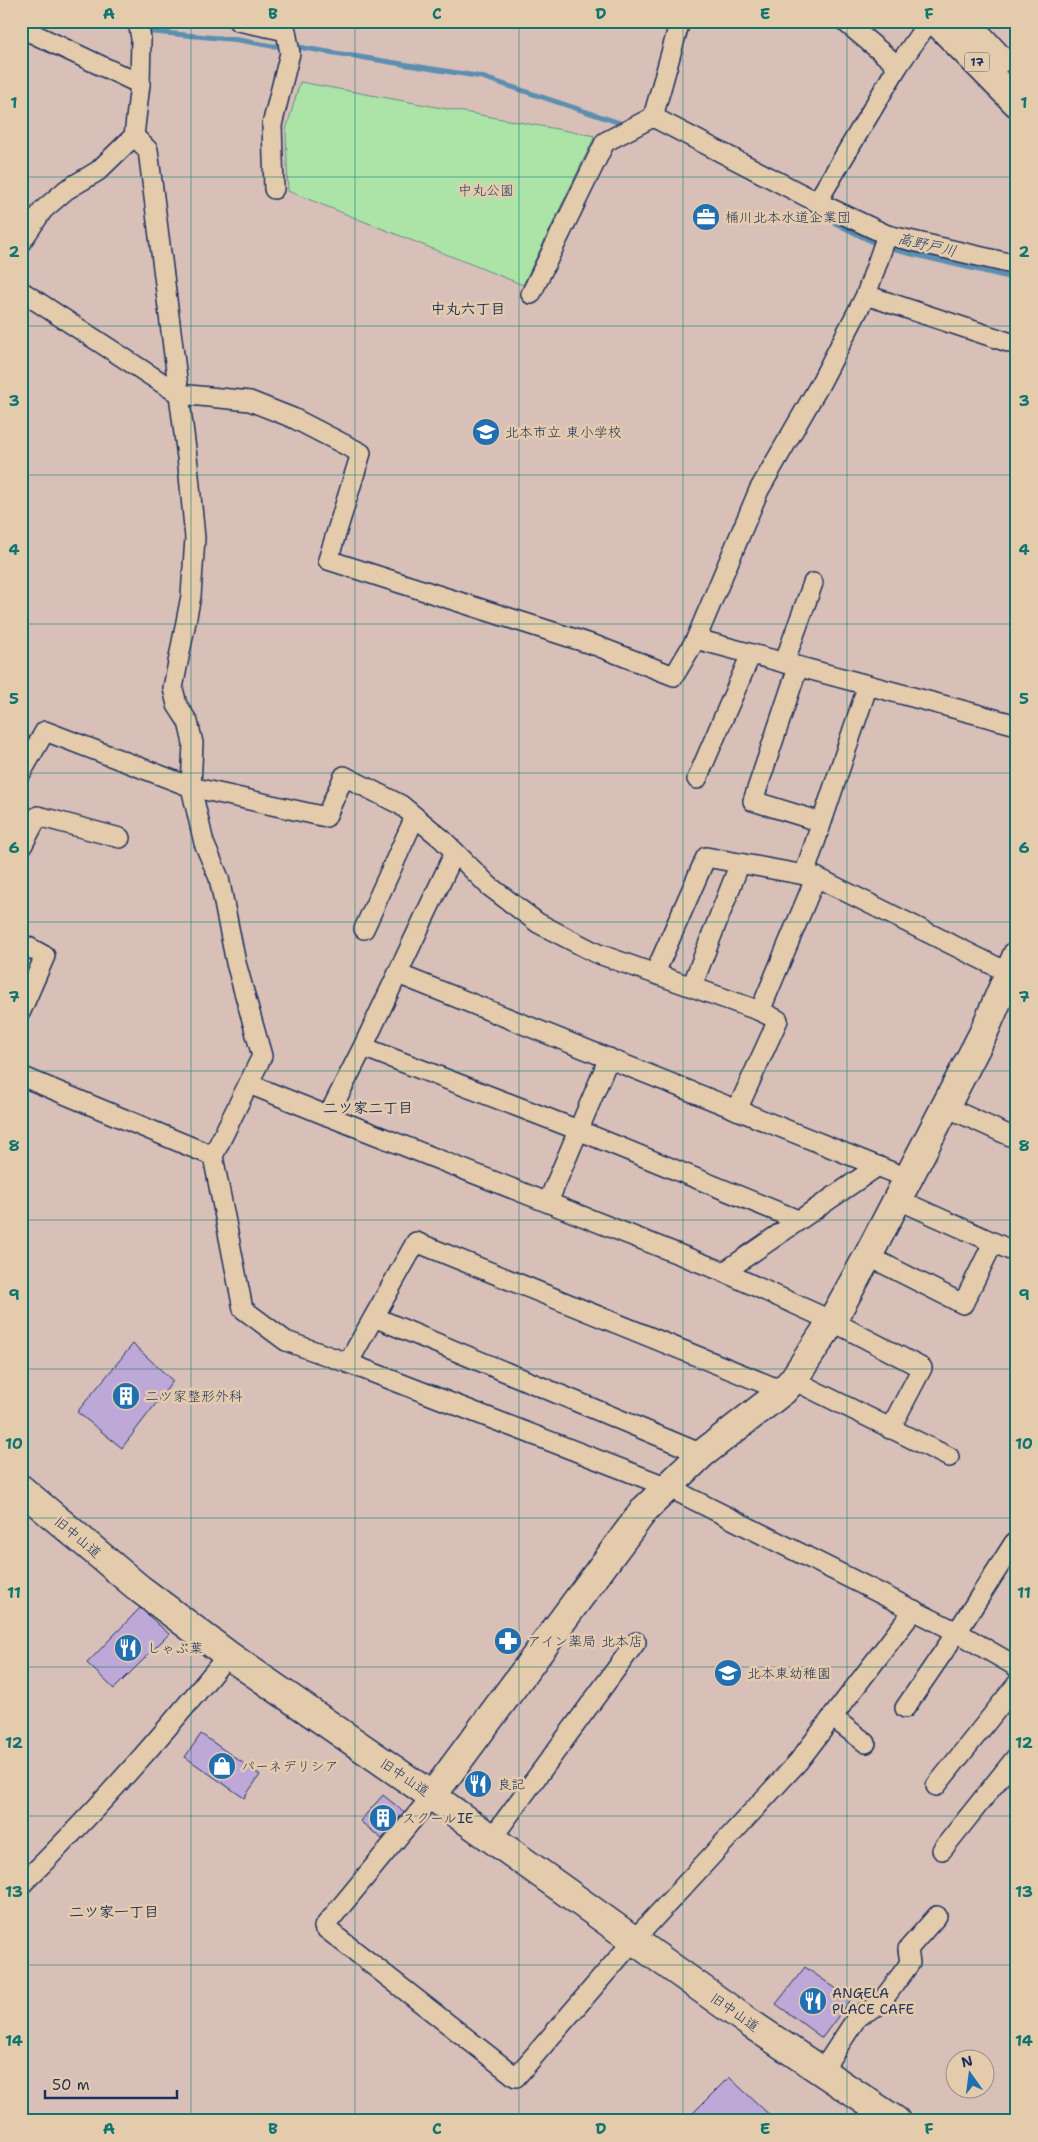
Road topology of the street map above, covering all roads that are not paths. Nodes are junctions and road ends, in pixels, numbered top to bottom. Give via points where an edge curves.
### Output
1 (148, 21) edge
2 (238, 21) edge
3 (680, 21) edge
4 (844, 21) edge
5 (929, 21) edge
6 (936, 21) edge
7 (964, 21) edge
8 (21, 28) edge
9 (139, 30) edge
10 (898, 66) junction
11 (1017, 76) edge
12 (140, 84) junction
13 (1017, 103) edge
14 (653, 117) junction
15 (134, 136) junction
16 (274, 189) dead end
17 (817, 202) junction
18 (887, 235) junction
19 (21, 242) edge
20 (1017, 265) edge
21 (21, 291) edge
22 (531, 294) dead end
23 (866, 295) junction
24 (1017, 345) edge
25 (179, 394) junction
26 (813, 583) dead end
27 (696, 639) junction
28 (751, 654) junction
29 (791, 665) junction
30 (868, 685) junction
31 (1017, 725) edge
32 (21, 773) edge
33 (697, 779) dead end
34 (191, 787) junction
35 (415, 817) junction
36 (821, 822) junction
37 (120, 838) dead end
38 (21, 848) edge
39 (455, 852) junction
40 (740, 863) junction
41 (810, 876) junction
42 (364, 929) dead end
43 (21, 942) edge
44 (1013, 964) edge
45 (655, 973) junction
46 (398, 974) junction
47 (692, 986) junction
48 (760, 1010) junction
49 (21, 1011) edge
50 (363, 1047) junction
51 (608, 1058) junction
52 (21, 1076) edge
53 (248, 1084) junction
54 (944, 1106) junction
55 (737, 1110) junction
56 (328, 1116) junction
57 (578, 1130) junction
58 (1017, 1138) edge
59 (213, 1156) junction
60 (878, 1166) junction
61 (902, 1188) junction
62 (548, 1202) junction
63 (798, 1220) junction
64 (993, 1243) junction
65 (1017, 1254) edge
66 (868, 1256) junction
67 (724, 1272) junction
68 (374, 1317) junction
69 (832, 1320) junction
70 (348, 1363) junction
71 (788, 1385) junction
72 (890, 1429) junction
73 (702, 1454) junction
74 (949, 1457) dead end
75 (668, 1487) junction
76 (21, 1489) edge
77 (1016, 1542) edge
78 (914, 1610) junction
79 (958, 1632) junction
80 (636, 1642) dead end
81 (228, 1655) junction
82 (1017, 1667) edge
83 (1017, 1684) edge
84 (905, 1708) dead end
85 (832, 1717) junction
86 (866, 1743) dead end
87 (1017, 1756) edge
88 (936, 1786) dead end
89 (432, 1796) junction
90 (492, 1838) junction
91 (942, 1850) dead end
92 (21, 1885) edge
93 (938, 1916) dead end
94 (634, 1940) junction
95 (822, 2071) junction
96 (896, 2121) edge

1 - 9 street
2 - 16 street via 286,31 290,53 272,125
3 - 14 street
4 - 10 street
5 - 10 street
6 - 13 main road, 17
7 - 11 main road, 17
8 - 12 street
9 - 12 street
10 - 17 street
12 - 15 street
14 - 17 street
14 - 22 street via 605,142
15 - 19 street via 98,171 66,190 43,210
15 - 25 street via 148,150
17 - 18 street
18 - 20 street
18 - 23 street
21 - 25 street
23 - 24 street
23 - 27 street via 760,490
25 - 27 street via 250,401 293,418 361,453 328,560 597,646 674,676
25 - 34 street via 194,538 191,596 173,688 193,743
26 - 29 street
27 - 28 street
28 - 29 street
28 - 33 street
29 - 30 street
29 - 36 street via 753,801
30 - 31 street
30 - 36 street
32 - 34 street via 45,731
34 - 35 street via 326,817 344,776 400,805
34 - 53 street via 204,843 219,878 236,963 262,1056
35 - 39 street
35 - 42 street
36 - 41 street
37 - 38 street via 38,816
39 - 45 street via 489,886 538,923 596,953
39 - 46 street
40 - 41 street
40 - 45 street via 706,857
40 - 47 street
41 - 44 street
41 - 48 street
43 - 49 street via 45,956
44 - 54 main road via 983,1034
45 - 47 street
46 - 50 street
46 - 51 street
47 - 48 street
48 - 55 street via 778,1020
50 - 56 street
50 - 57 street
51 - 55 street
51 - 57 street
52 - 59 street
53 - 56 street
53 - 59 street
54 - 58 street
54 - 61 main road
55 - 60 street
56 - 62 street
57 - 62 street
57 - 63 street
59 - 70 street via 243,1309 286,1341
60 - 61 street
60 - 63 street
61 - 64 street
61 - 66 main road
62 - 67 street
63 - 67 street
64 - 65 street
64 - 66 street via 963,1304
66 - 69 main road
67 - 69 street
68 - 70 street
68 - 71 street via 416,1242
68 - 73 street
69 - 71 main road
69 - 72 street via 922,1368
70 - 75 street
71 - 72 street
71 - 73 main road
72 - 74 street
73 - 75 main road
75 - 78 street
75 - 89 main road via 645,1509
76 - 81 main road, 旧中山道 via 140,1589
77 - 79 street
78 - 79 street
78 - 85 street
79 - 82 street
79 - 84 street
80 - 90 street
81 - 89 main road, 旧中山道
81 - 92 street via 114,1789
83 - 88 street
85 - 86 street
85 - 94 street via 798,1762
87 - 91 street
89 - 90 main road, 旧中山道
89 - 94 street via 324,1927 516,2077
90 - 94 main road, 旧中山道
93 - 95 street via 908,1949 910,1963 879,2005 858,2016
94 - 95 main road, 旧中山道
95 - 96 main road, 旧中山道

